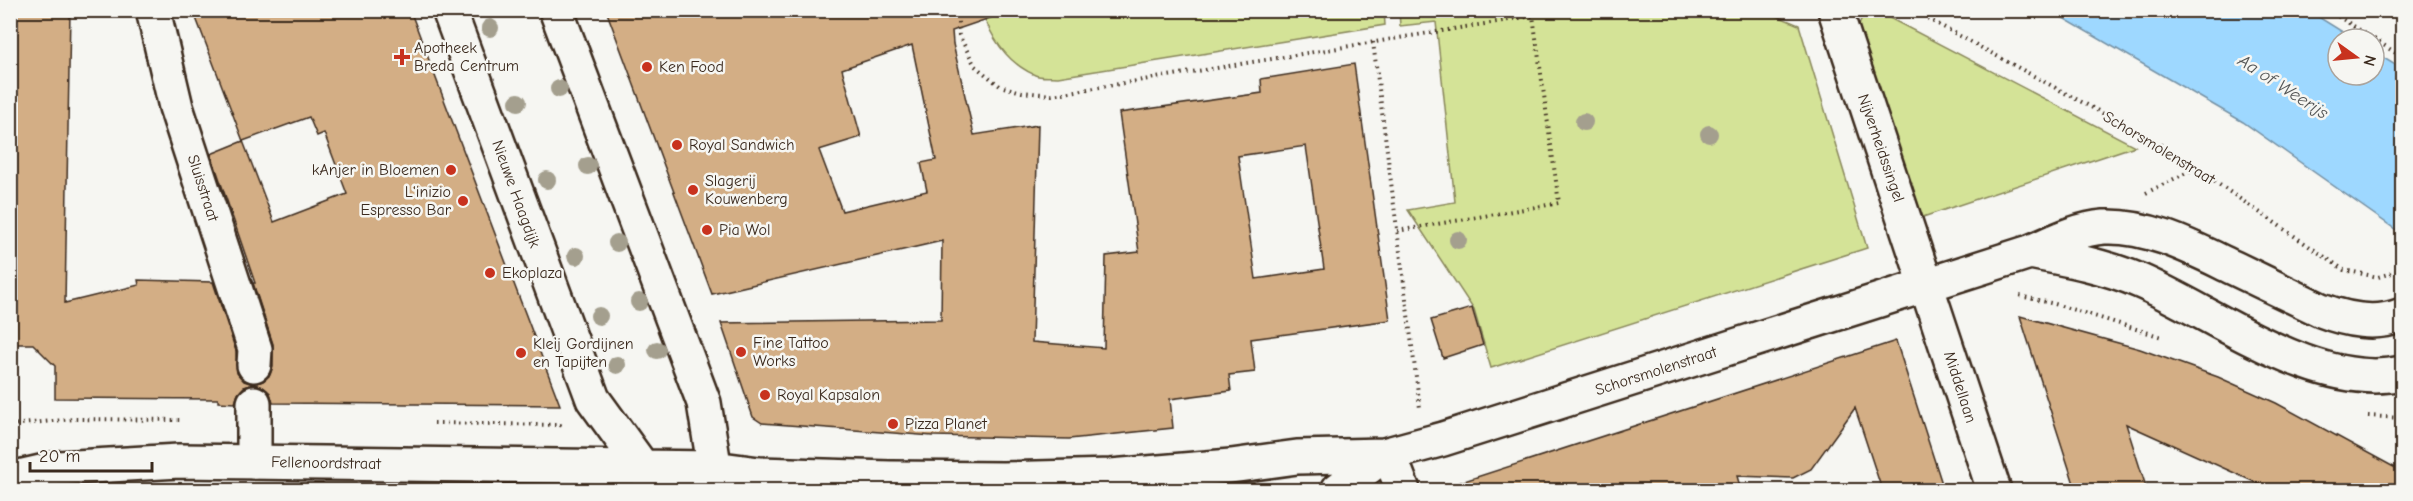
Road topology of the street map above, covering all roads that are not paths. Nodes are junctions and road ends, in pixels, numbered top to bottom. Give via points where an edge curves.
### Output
1 (153, 10) edge
2 (448, 10) edge
3 (556, 10) edge
4 (1834, 10) edge
5 (2030, 252) junction
6 (1927, 285) junction
7 (2403, 315) edge
8 (254, 365) dead end
9 (2403, 373) edge
10 (254, 403) dead end
11 (1387, 454) junction
12 (254, 462) junction
13 (10, 478) edge
14 (650, 479) edge
15 (716, 479) edge
16 (1338, 490) edge
17 (1403, 490) edge
18 (1994, 490) edge

1 - 8 street, Sluisstraat via 176,107 255,349
2 - 14 street, Nieuwe Haagdijk via 593,399
3 - 15 street via 704,403
4 - 6 street, Nijverheidssingel
5 - 6 street, Schorsmolenstraat
5 - 7 street, Schorsmolenstraat via 2084,230 2124,228 2183,244 2342,317 2376,321
5 - 9 street via 2118,272 2309,364 2360,376
6 - 11 street, Schorsmolenstraat
6 - 18 street, Middellaan
10 - 12 street
11 - 15 street, Schorsmolenstraat via 1297,457 1166,473 1013,479 759,474
11 - 16 street, Schorsmolenstraat
11 - 17 street
12 - 13 street, Fellenoordstraat via 179,461 58,468
12 - 14 street, Fellenoordstraat
14 - 15 street

